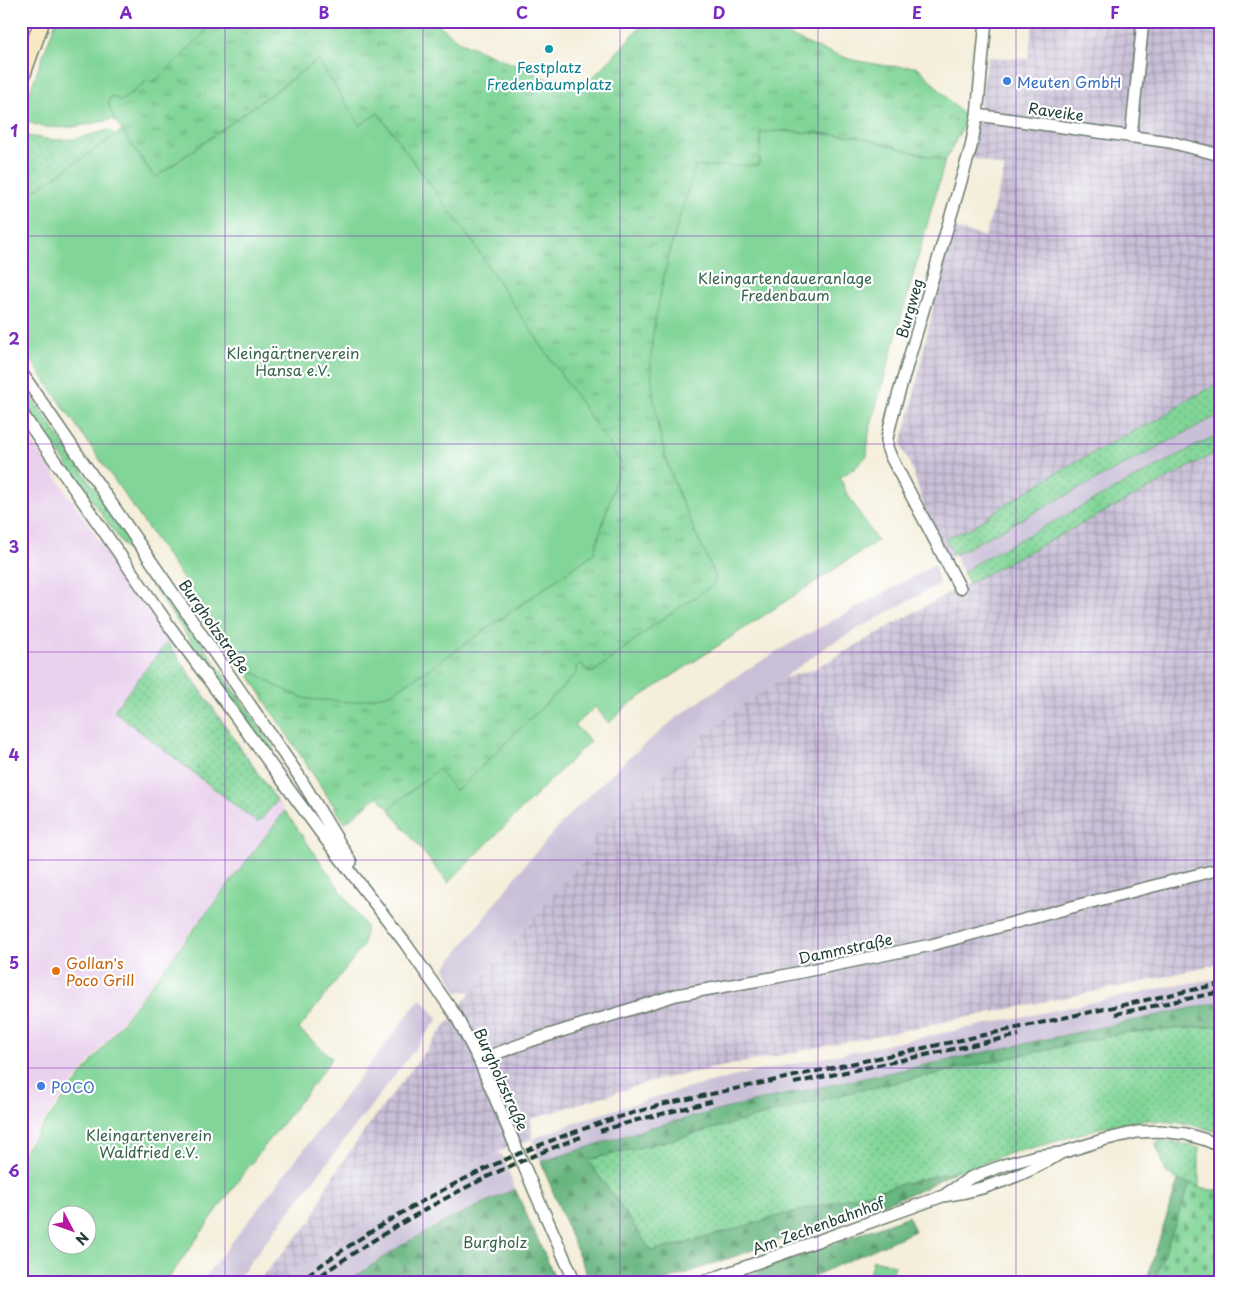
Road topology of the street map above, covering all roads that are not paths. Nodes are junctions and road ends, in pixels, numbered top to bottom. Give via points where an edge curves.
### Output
1 (42, 21) edge
2 (986, 21) edge
3 (1143, 21) edge
4 (21, 79) edge
5 (977, 116) junction
6 (1131, 137) junction
7 (1220, 155) edge
8 (21, 372) edge
9 (21, 412) edge
10 (960, 588) dead end
11 (325, 829) junction
12 (1220, 870) edge
13 (479, 1060) junction
14 (1220, 1146) edge
15 (575, 1282) edge
16 (703, 1282) edge

1 - 4 street
2 - 5 street, Burgweg
3 - 6 street
5 - 6 street, Raveike
5 - 10 street, Burgweg via 971,147 887,438 891,457
6 - 7 street, Raveike via 1170,142
8 - 11 street, Burgholzstraße via 298,776
9 - 11 street, Burgholzstraße via 170,627
11 - 13 street, Burgholzstraße via 451,1008
12 - 13 street, Dammstraße via 931,945 676,995
13 - 15 street, Burgholzstraße
14 - 16 street, Am Zechenbahnhof via 1186,1134 1160,1131 1137,1132 1103,1140 1061,1153 1039,1167 1004,1182 943,1196

